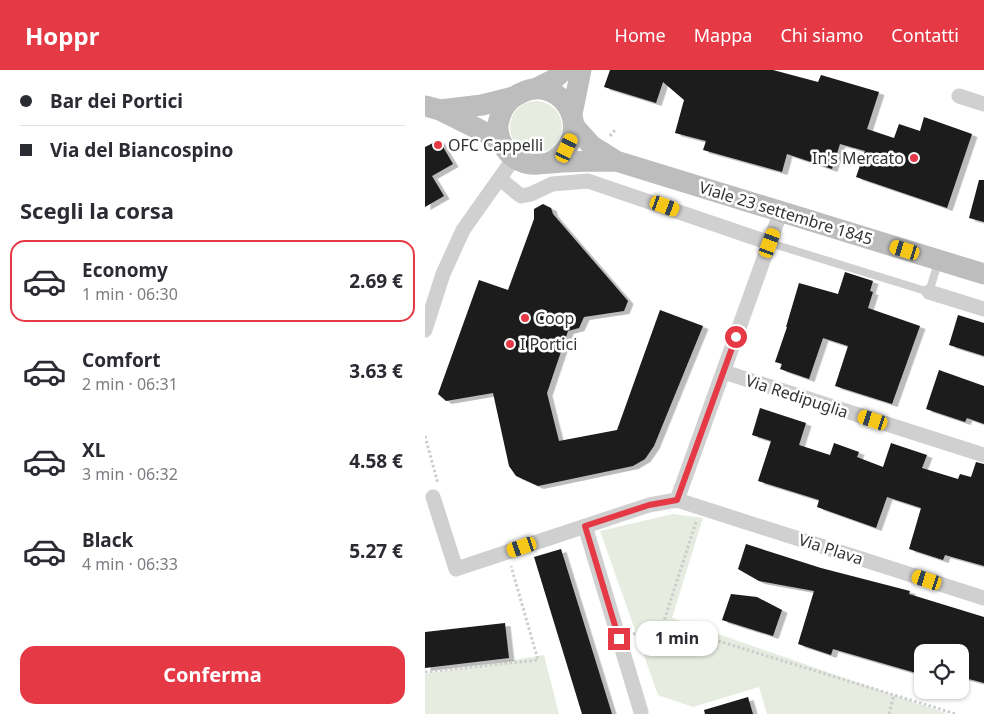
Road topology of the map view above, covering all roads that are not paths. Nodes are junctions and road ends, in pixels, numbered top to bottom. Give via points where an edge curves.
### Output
1 (564, 70) edge
2 (581, 70) edge
3 (535, 89) junction
4 (959, 96) dead end
5 (513, 97) junction
6 (984, 104) edge
7 (432, 108) edge
8 (573, 120) junction
9 (500, 140) junction
10 (514, 158) junction
11 (616, 161) junction
12 (549, 163) junction
13 (500, 180) junction
14 (781, 211) junction
15 (770, 243) junction
16 (939, 260) junction
17 (984, 274) edge
18 (929, 292) junction
19 (429, 302) edge
20 (984, 309) edge
21 (425, 330) edge
22 (724, 372) junction
23 (984, 455) edge
24 (433, 496) road end
25 (677, 500) junction
26 (585, 526) junction
27 (984, 598) edge
28 (641, 712) dead end

1 - 3 main road
2 - 8 main road
3 - 5 main road
3 - 8 main road, Viale 23 settembre 1845 via 558,96 566,104
4 - 6 street
5 - 7 main road via 482,105
5 - 9 main road via 499,116
7 - 9 main road
8 - 11 main road, Viale 23 settembre 1845 via 592,146
8 - 12 main road via 572,138 567,148
9 - 10 main road
10 - 12 main road, Viale 23 settembre 1845 via 537,165
10 - 13 street
11 - 12 main road, Viale 23 settembre 1845
11 - 14 main road, Viale 23 settembre 1845
13 - 15 street via 521,196 551,184 588,181
13 - 19 street via 463,230
14 - 15 street
14 - 16 main road, Viale 23 settembre 1845
15 - 18 lane
15 - 22 street
16 - 17 main road, Viale 23 settembre 1845
16 - 18 lane
18 - 20 street
19 - 21 street
22 - 23 street, Via Redipuglia
22 - 25 street
24 - 26 street via 456,569
25 - 26 street via 649,505
25 - 27 street, Via Plava
26 - 28 street

